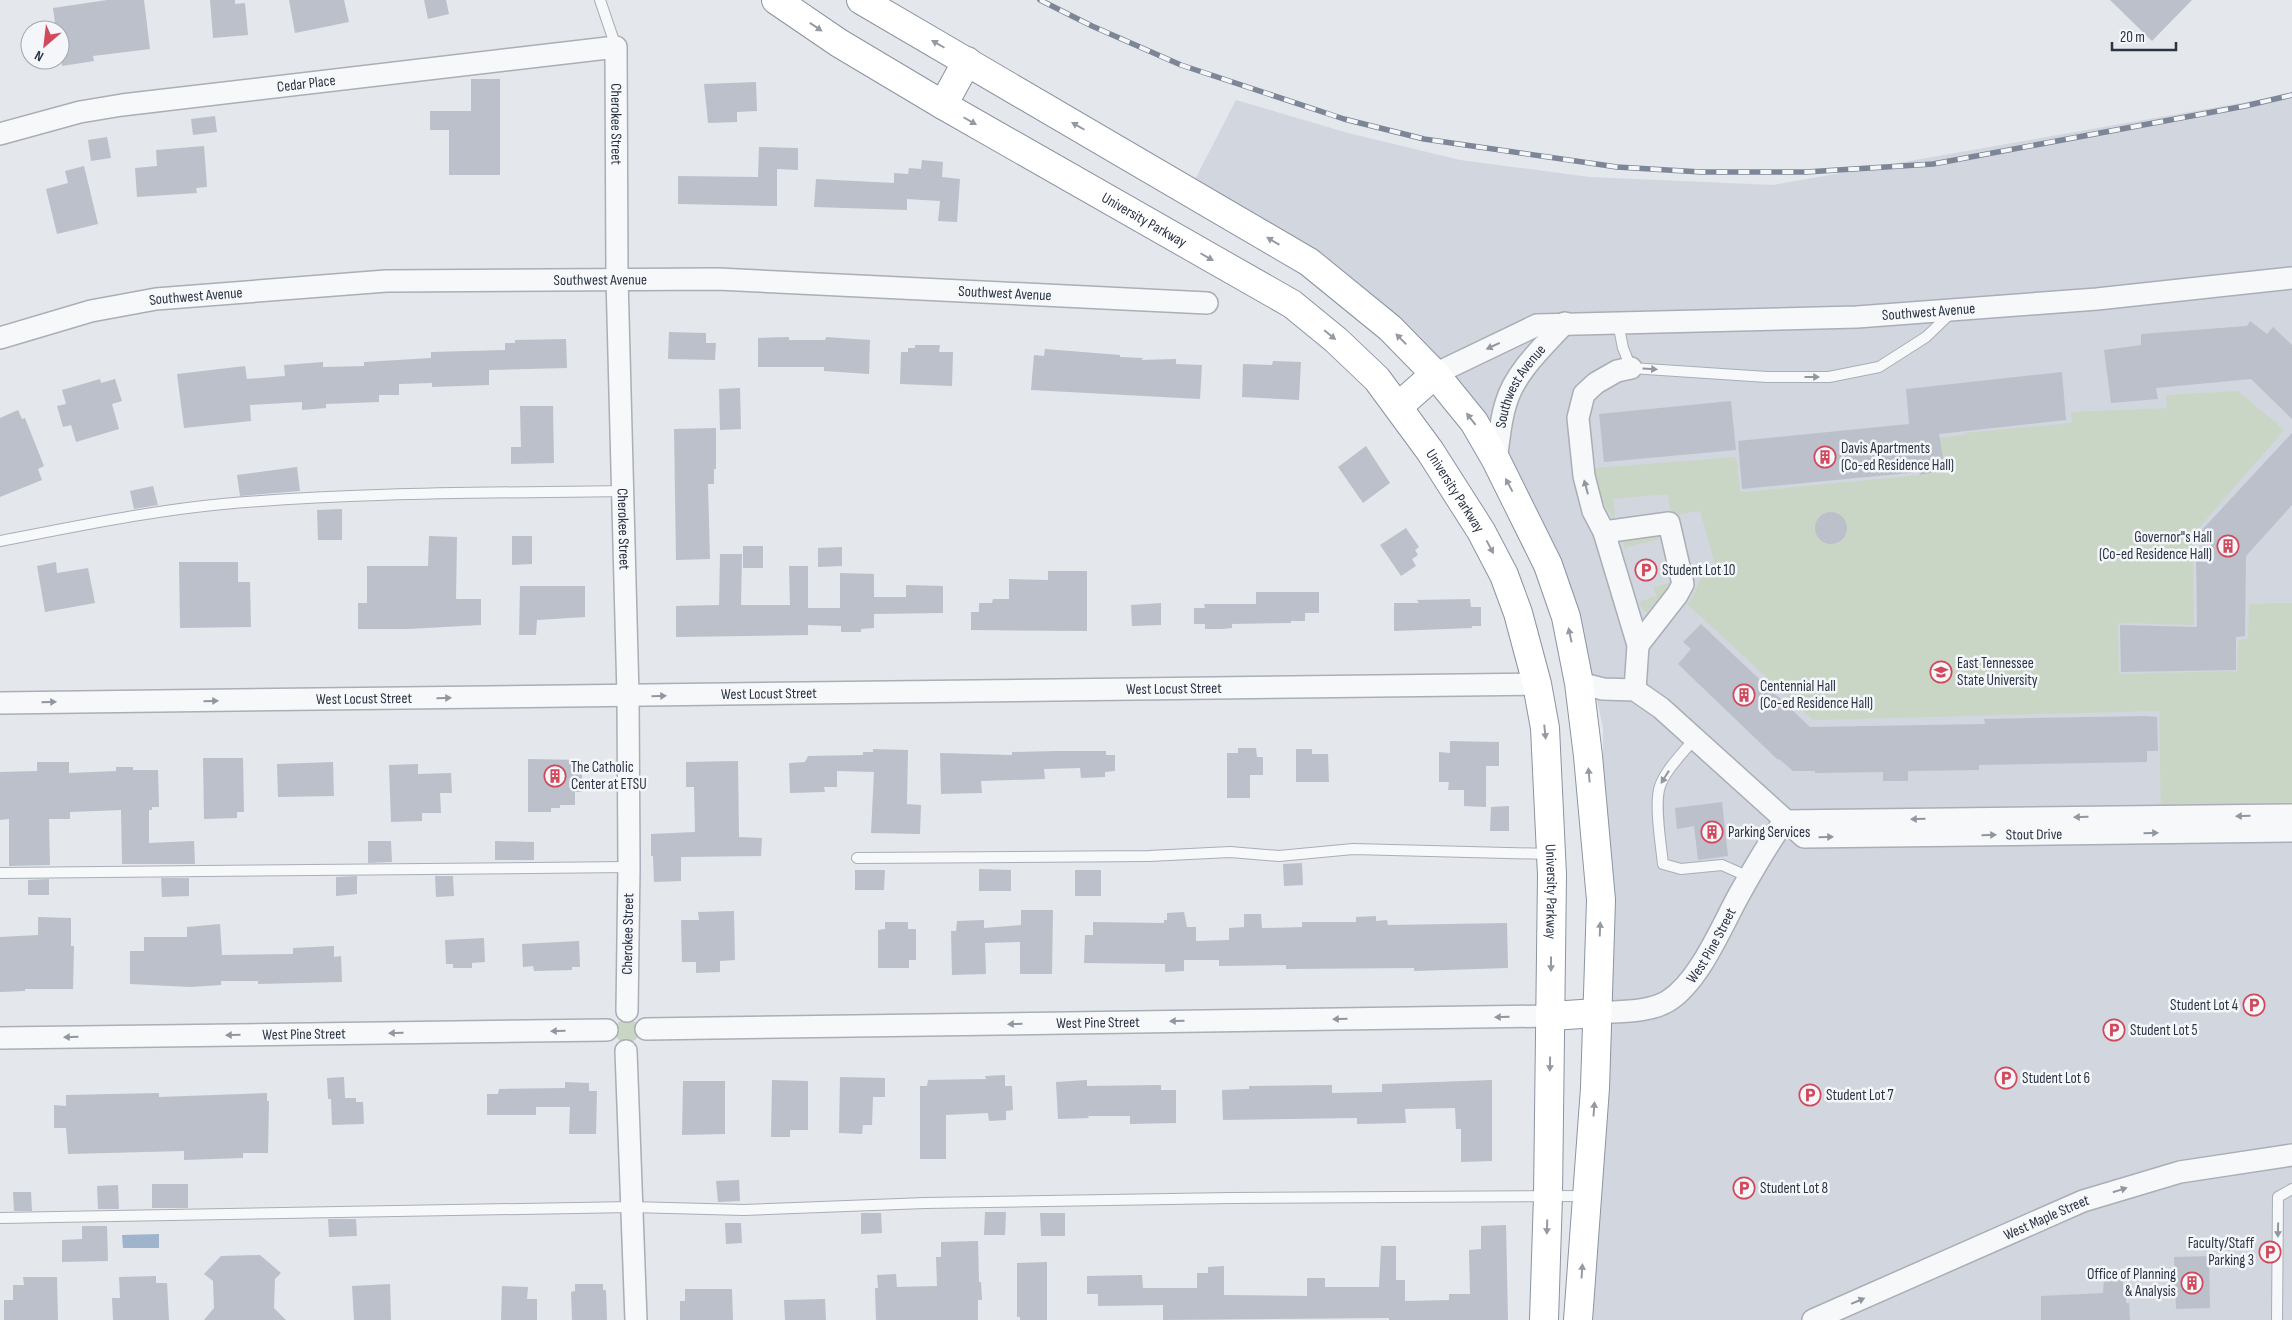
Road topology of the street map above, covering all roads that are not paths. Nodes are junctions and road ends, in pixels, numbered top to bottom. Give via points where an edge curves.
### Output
1 (600, 0) edge
2 (776, 0) edge
3 (862, 0) edge
4 (616, 48) junction
5 (967, 61) junction
6 (943, 105) junction
7 (0, 134) edge
8 (617, 278) junction
9 (2292, 278) edge
10 (1207, 302) dead end
11 (1953, 310) junction
12 (1565, 323) junction
13 (1618, 323) junction
14 (0, 338) edge
15 (1631, 368) junction
16 (1435, 374) junction
17 (1399, 406) junction
18 (1496, 460) junction
19 (623, 491) junction
20 (1604, 532) junction
21 (0, 541) edge
22 (1638, 645) junction
23 (1579, 682) junction
24 (1537, 684) junction
25 (1635, 690) junction
26 (628, 696) junction
27 (0, 703) edge
28 (1695, 738) junction
29 (2292, 815) edge
30 (1784, 821) junction
31 (2176, 824) junction
32 (2292, 831) edge
33 (1551, 854) junction
34 (857, 858) dead end
35 (629, 867) junction
36 (0, 873) edge
37 (1749, 877) junction
38 (627, 1011) junction
39 (1597, 1013) junction
40 (1551, 1016) junction
41 (646, 1029) junction
42 (607, 1030) junction
43 (0, 1038) edge
44 (626, 1051) junction
45 (2292, 1155) edge
46 (2292, 1189) edge
47 (1548, 1196) junction
48 (1587, 1196) junction
49 (631, 1207) junction
50 (0, 1218) edge
51 (636, 1320) edge
52 (1544, 1320) edge
53 (1578, 1320) edge
54 (1813, 1320) edge
55 (2276, 1320) edge

1 - 4 lane
2 -> 6 highway, University Parkway via 839,43
5 -> 3 highway
4 - 7 street, Cedar Place via 122,105 80,112
4 - 8 street, Cherokee Street
5 - 6 highway
16 -> 5 highway via 1390,328 1308,262
6 -> 17 highway, University Parkway via 1292,304 1377,379
8 - 10 street, Southwest Avenue via 718,278
8 - 14 street, Southwest Avenue via 386,281 156,298 91,311
8 - 19 street, Cherokee Street
9 - 11 street, Southwest Avenue via 2097,299
11 - 13 street, Southwest Avenue via 1857,317
15 -> 11 lane via 1767,377 1829,376 1879,367 1926,337
12 - 13 street, Southwest Avenue
12 -> 16 street, Southwest Avenue via 1537,325
12 - 18 street, Southwest Avenue via 1525,368 1513,387 1502,417
13 - 15 lane
20 -> 15 street via 1593,511 1584,476 1578,412 1584,394 1596,383 1617,371
16 - 17 highway
18 -> 16 highway via 1474,422
17 -> 24 highway, University Parkway via 1481,531 1504,575
23 -> 18 highway via 1566,617 1548,564
19 - 21 lane via 326,496 222,504 129,516
19 - 26 street, Cherokee Street
20 - 22 street
20 - 22 street via 1668,523 1683,584
22 - 25 street
23 - 24 highway
23 - 25 street via 1603,689
39 -> 23 highway via 1601,900
26 -> 24 street, West Locust Street
24 -> 33 highway, University Parkway via 1545,728
25 - 28 street
27 -> 26 street, West Locust Street
26 - 35 street, Cherokee Street
28 - 30 street
28 -> 37 lane via 1660,786 1658,810 1663,864 1681,869 1722,866
29 -> 31 street, Stout Drive
30 - 31 street, Stout Drive via 1944,827
30 - 37 street, West Pine Street
31 - 32 street, Stout Drive
33 - 34 lane via 1353,849 1279,856 1230,852 1148,856
33 -> 40 highway, University Parkway
35 - 36 lane
35 - 38 street, Cherokee Street
37 - 39 street, West Pine Street via 1701,963 1681,990 1668,1001 1650,1008
38 - 41 street via 642,1018
38 - 42 street via 615,1014
39 - 40 highway
48 -> 39 highway via 1596,1088
40 -> 41 street, West Pine Street
40 -> 47 highway, University Parkway
41 - 44 street via 643,1042
42 -> 43 street, West Pine Street
42 - 44 street via 610,1042
44 - 49 street
54 -> 45 street, West Maple Street via 2083,1201 2180,1172
46 -> 55 lane via 2278,1197
47 - 48 lane
47 - 49 lane via 925,1203 744,1210
47 -> 52 highway, University Parkway
53 -> 48 highway
49 - 50 lane
49 - 51 street

